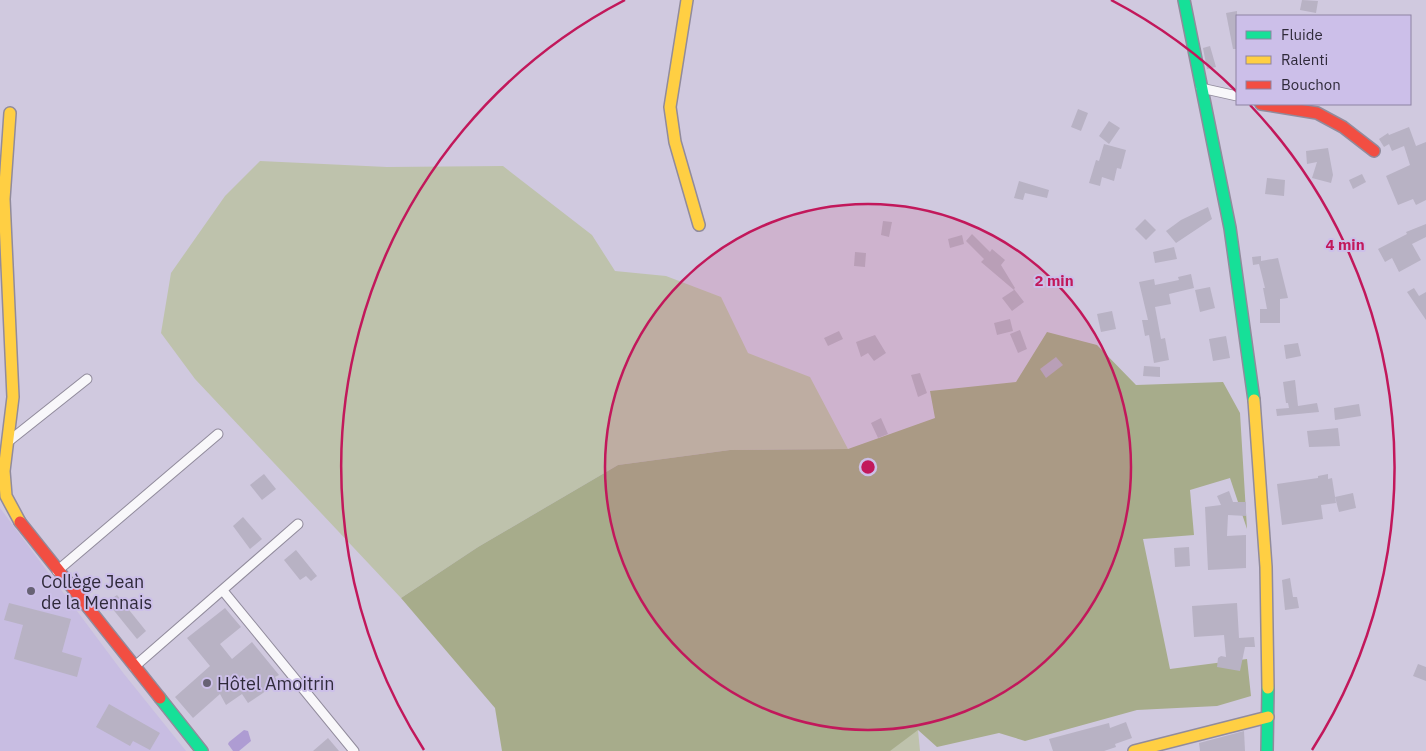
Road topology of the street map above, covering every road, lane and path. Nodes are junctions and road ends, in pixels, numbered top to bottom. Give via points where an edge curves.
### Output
1 (687, 0) edge
2 (1184, 0) edge
3 (1201, 88) junction
4 (1236, 96) edge
5 (1264, 105) edge
6 (10, 113) dead end
7 (1374, 151) dead end
8 (699, 225) dead end
9 (87, 378) dead end
10 (218, 434) dead end
11 (9, 441) junction
12 (298, 524) dead end
13 (57, 571) junction
14 (224, 592) junction
15 (134, 667) junction
16 (1268, 717) junction
17 (202, 751) edge
18 (354, 751) edge
19 (1134, 751) edge
20 (1267, 751) edge

1 - 8 street via 670,107 675,142
2 - 3 street
3 - 4 street
3 - 16 street via 1236,260 1250,366 1262,511
5 - 7 street via 1308,110 1352,132
6 - 11 street via 4,199 13,397
9 - 11 street
10 - 13 street
11 - 13 street via 4,471 6,496 23,528
12 - 14 street
13 - 15 street
14 - 15 street
14 - 18 street
15 - 17 street
16 - 19 street
16 - 20 street

